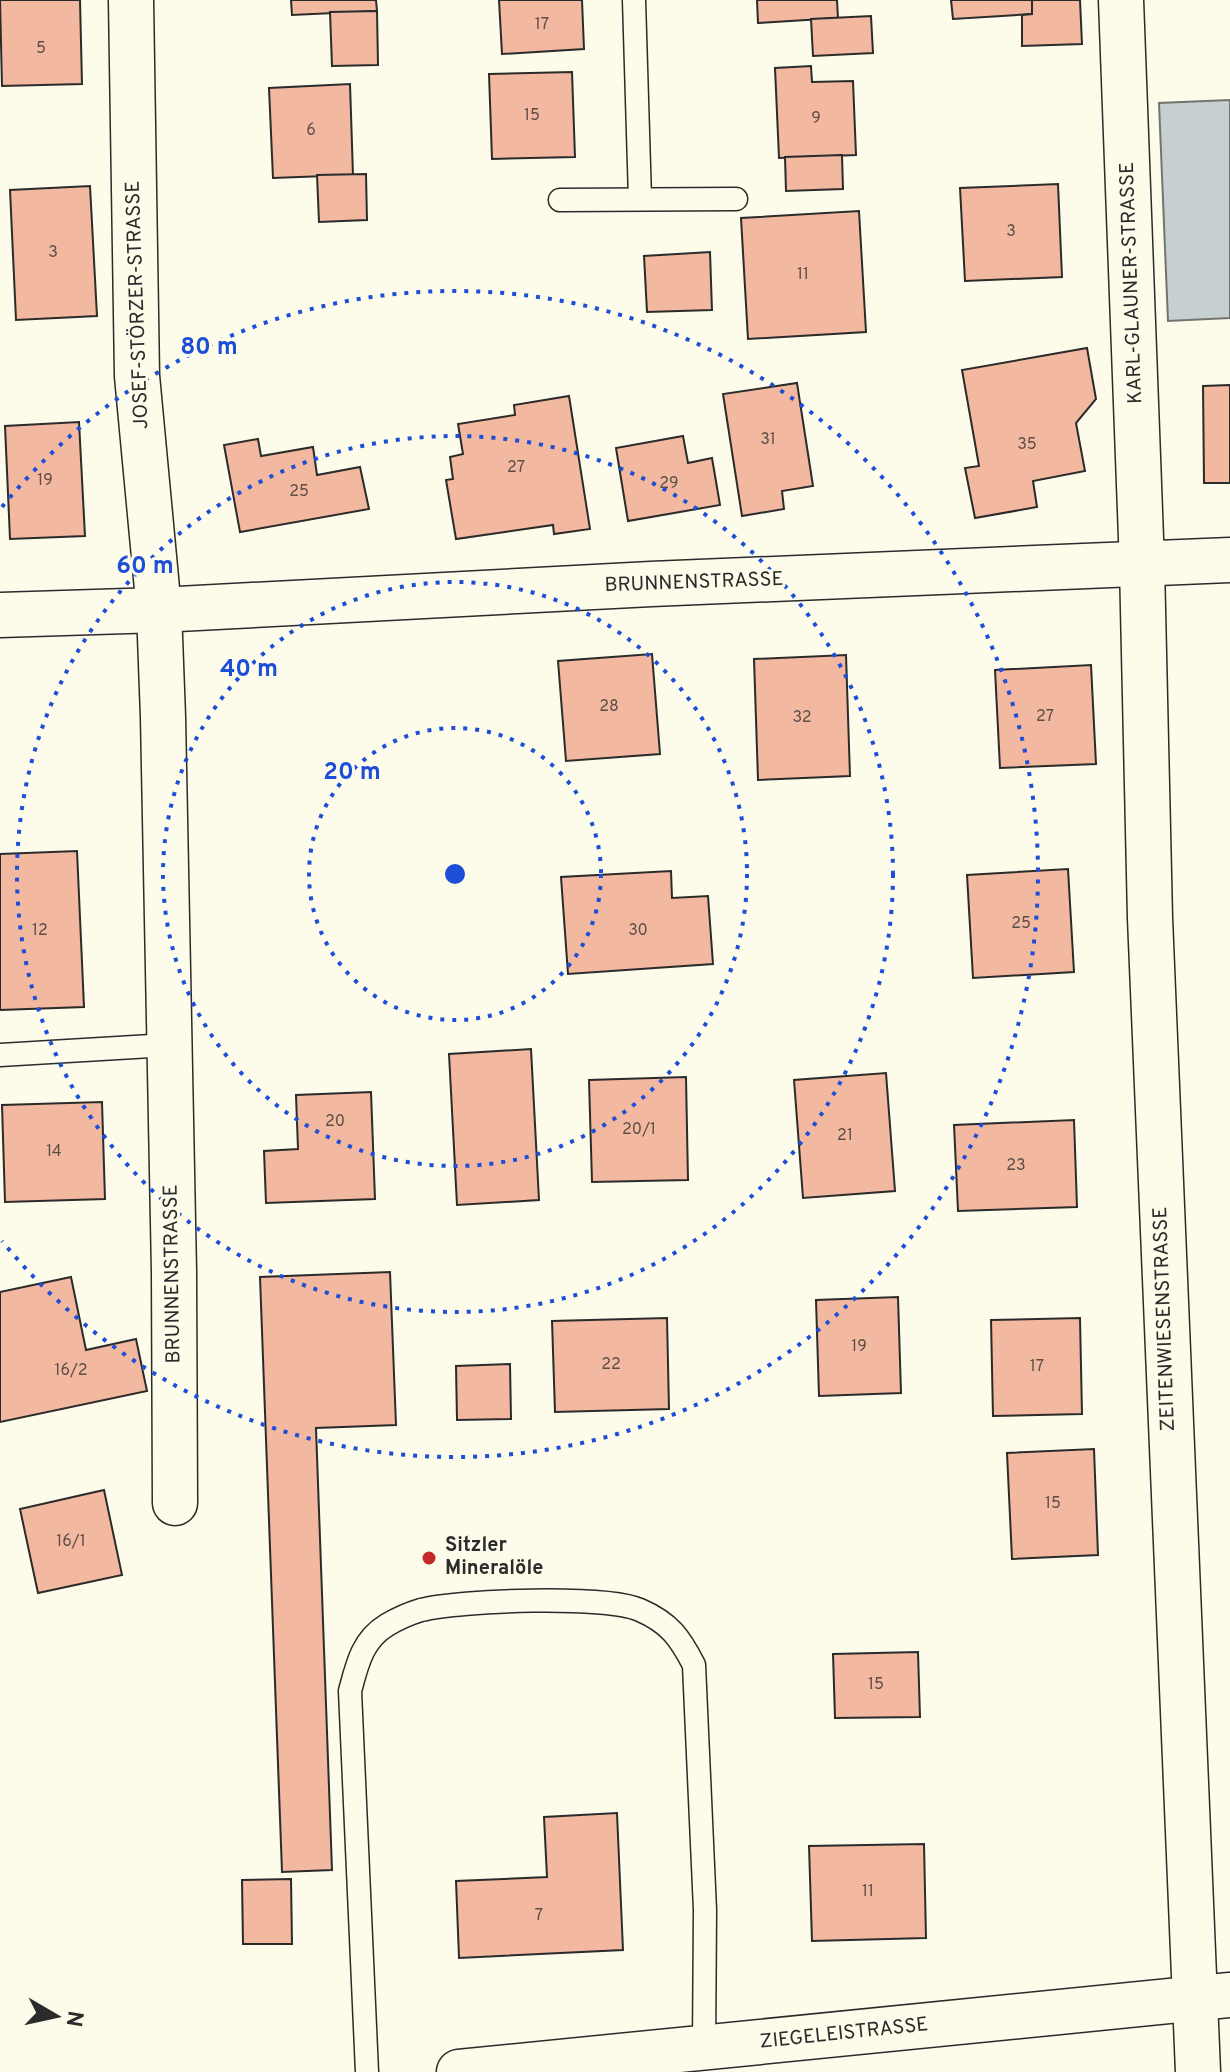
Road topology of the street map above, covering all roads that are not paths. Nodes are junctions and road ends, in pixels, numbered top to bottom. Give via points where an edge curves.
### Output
1 (131, 0) edge
2 (634, 0) edge
3 (1121, 0) edge
4 (640, 199) junction
5 (736, 199) dead end
6 (560, 200) dead end
7 (1230, 560) edge
8 (1142, 565) junction
9 (159, 610) junction
10 (0, 615) edge
11 (168, 1045) junction
12 (0, 1055) edge
13 (175, 1503) dead end
14 (1212, 1997) edge
15 (704, 2049) junction
16 (367, 2072) edge
17 (459, 2072) edge
18 (1198, 2072) edge

1 - 9 street, JOSEF-STÖRZER-STRASSE via 137,376
2 - 4 lane
3 - 8 street, KARL-GLAUNER-STRASSE
4 - 5 lane
4 - 6 lane
7 - 8 street, BRUNNENSTRASSE
8 - 9 street, BRUNNENSTRASSE
8 - 14 street, ZEITENWIESENSTRASSE via 1150,918
9 - 10 street, BRUNNENSTRASSE
9 - 11 street, BRUNNENSTRASSE
11 - 12 lane
11 - 13 street, BRUNNENSTRASSE
14 - 15 street, ZIEGELEISTRASSE
14 - 18 street, ZEITENWIESENSTRASSE
15 - 16 lane via 705,1910 694,1665 677,1634 639,1609 592,1600 470,1604 421,1610 385,1625 360,1652 350,1691
15 - 17 street, ZIEGELEISTRASSE

